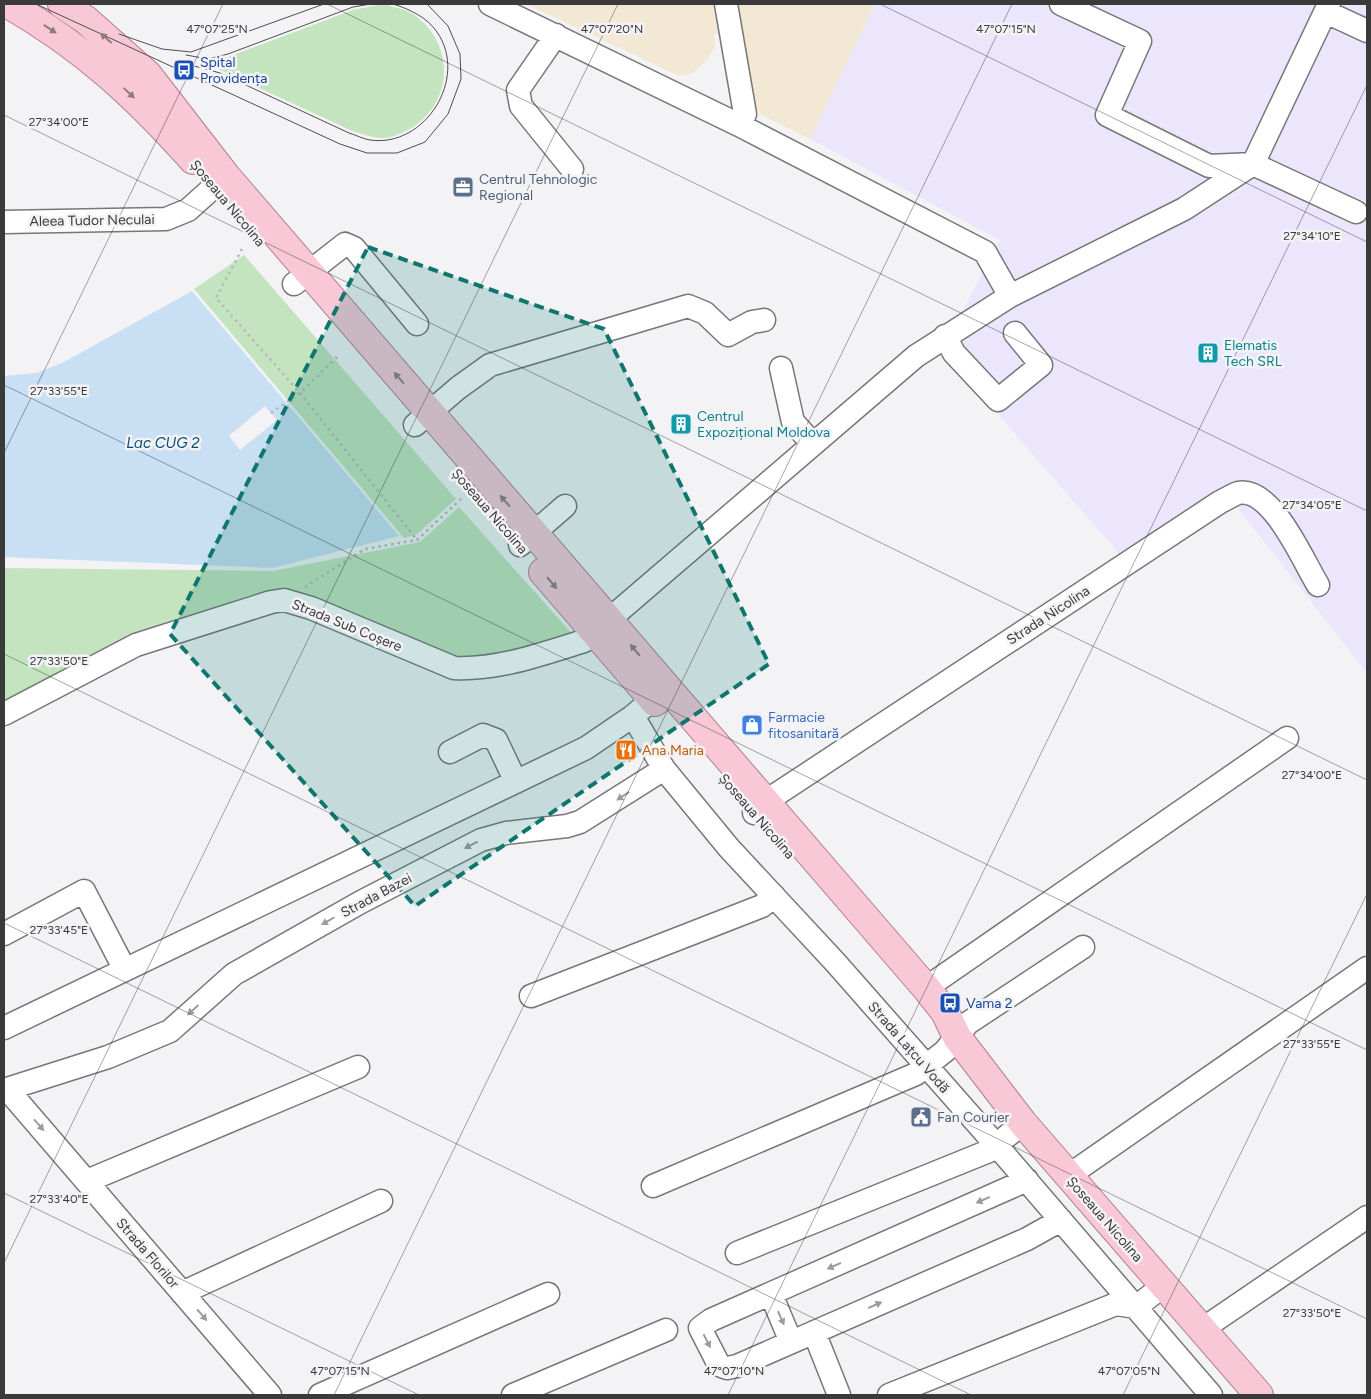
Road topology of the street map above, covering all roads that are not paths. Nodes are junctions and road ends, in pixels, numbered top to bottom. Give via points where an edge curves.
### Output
1 (8, 4) edge
2 (62, 4) edge
3 (490, 4) edge
4 (726, 4) edge
5 (1061, 4) edge
6 (1327, 8) edge
7 (1367, 31) edge
8 (556, 35) junction
9 (739, 125) junction
10 (1253, 164) junction
11 (572, 169) dead end
12 (220, 181) junction
13 (1356, 212) dead end
14 (4, 222) edge
15 (301, 278) junction
16 (1010, 296) junction
17 (764, 320) dead end
18 (417, 324) dead end
19 (1015, 333) dead end
20 (945, 336) junction
21 (781, 368) dead end
22 (422, 419) junction
23 (812, 443) junction
24 (565, 506) dead end
25 (527, 540) junction
26 (1318, 586) dead end
27 (601, 626) junction
28 (651, 701) junction
29 (4, 714) edge
30 (1287, 738) dead end
31 (450, 752) dead end
32 (664, 769) junction
33 (516, 782) junction
34 (760, 808) junction
35 (774, 896) junction
36 (4, 934) edge
37 (1083, 947) dead end
38 (1367, 968) edge
39 (125, 970) junction
40 (926, 988) junction
41 (531, 996) dead end
42 (4, 1028) edge
43 (957, 1037) junction
44 (358, 1067) dead end
45 (926, 1067) junction
46 (5, 1089) edge
47 (1023, 1123) junction
48 (997, 1146) junction
49 (1068, 1176) junction
50 (1027, 1180) junction
51 (87, 1181) junction
52 (653, 1186) dead end
53 (381, 1201) dead end
54 (1099, 1212) junction
55 (1367, 1217) edge
56 (1067, 1226) junction
57 (737, 1253) dead end
58 (1163, 1286) junction
59 (182, 1293) junction
60 (548, 1294) dead end
61 (771, 1294) junction
62 (1136, 1307) junction
63 (666, 1330) dead end
64 (1201, 1330) junction
65 (814, 1332) junction
66 (792, 1342) junction
67 (270, 1395) edge
68 (320, 1395) edge
69 (513, 1395) edge
70 (839, 1395) edge
71 (889, 1395) edge
72 (1211, 1395) edge
73 (1259, 1395) edge

1 -> 12 main road, Șoseaua Nicolina via 56,32 93,60
12 -> 2 main road, Șoseaua Nicolina via 148,75 86,20
3 - 8 street
4 - 9 street via 745,114
5 - 10 street via 1140,41 1107,115 1209,166
6 - 7 street
6 - 10 street
8 - 9 street
8 - 11 street via 518,90 521,106
9 - 16 street via 985,252
10 - 13 street
10 - 16 street, Strada Sub Coșere via 1184,209
12 - 14 street, Aleea Tudor Neculai via 188,210 166,219
12 - 15 main road, Șoseaua Nicolina
15 - 18 street via 345,244 354,248
15 - 22 main road, Șoseaua Nicolina
16 - 20 street, Strada Sub Coșere
17 - 22 street via 752,322 728,335 705,313 688,306 490,365
19 - 20 street via 1040,364 998,400 954,353
20 - 23 street, Strada Sub Coșere via 916,356
21 - 23 street via 793,422
22 - 25 main road, Șoseaua Nicolina
23 - 27 street, Strada Sub Coșere
24 - 25 street
25 - 27 main road, Șoseaua Nicolina
26 - 34 street, Strada Nicolina via 1273,509 1256,495 1238,493
27 - 28 main road, Șoseaua Nicolina
27 - 29 street, Strada Sub Coșere via 584,641 522,660 478,669 454,668 311,608 284,600 136,644
28 - 32 street
28 - 33 street via 586,748
28 - 34 main road, Șoseaua Nicolina
30 - 40 street
31 - 33 street via 483,735 496,740
32 - 35 street, Strada Lațcu Vodă via 728,848
32 -> 46 street, Strada Bazei via 580,822 481,840 361,902 234,974 170,1031 108,1057
33 - 39 street
34 - 40 main road, Șoseaua Nicolina
34 - 43 main road, Șoseaua Nicolina via 935,1022
35 - 41 street via 762,906
35 - 45 street, Strada Lațcu Vodă
36 - 39 street via 84,892
37 - 43 street via 968,1023
38 - 49 street
39 - 42 street
40 - 43 main road, Șoseaua Nicolina via 945,1012
43 - 45 street
43 - 47 main road, Șoseaua Nicolina
44 - 51 street
45 - 48 street, Strada Lațcu Vodă
45 - 52 street via 898,1082
46 -> 51 street, Strada Florilor
47 - 48 street
47 - 49 main road, Șoseaua Nicolina
48 - 50 street, Strada Lațcu Vodă
48 - 57 street
49 - 54 main road, Șoseaua Nicolina
50 - 56 street, Strada Lațcu Vodă
50 -> 61 street
51 - 59 street, Strada Florilor
53 - 59 street
54 - 56 street
54 - 58 main road, Șoseaua Nicolina
55 - 64 street
56 - 62 street, Strada Lațcu Vodă
65 -> 56 street via 1026,1239
58 - 62 street
58 - 64 main road, Șoseaua Nicolina
59 -> 67 street, Strada Florilor
60 - 68 street
61 -> 66 street
61 -> 66 street via 700,1328 719,1365 727,1368
62 - 71 street via 1116,1304
62 - 72 street, Strada Lațcu Vodă
63 - 69 street
64 - 73 main road, Șoseaua Nicolina
65 - 66 street
65 - 70 street

